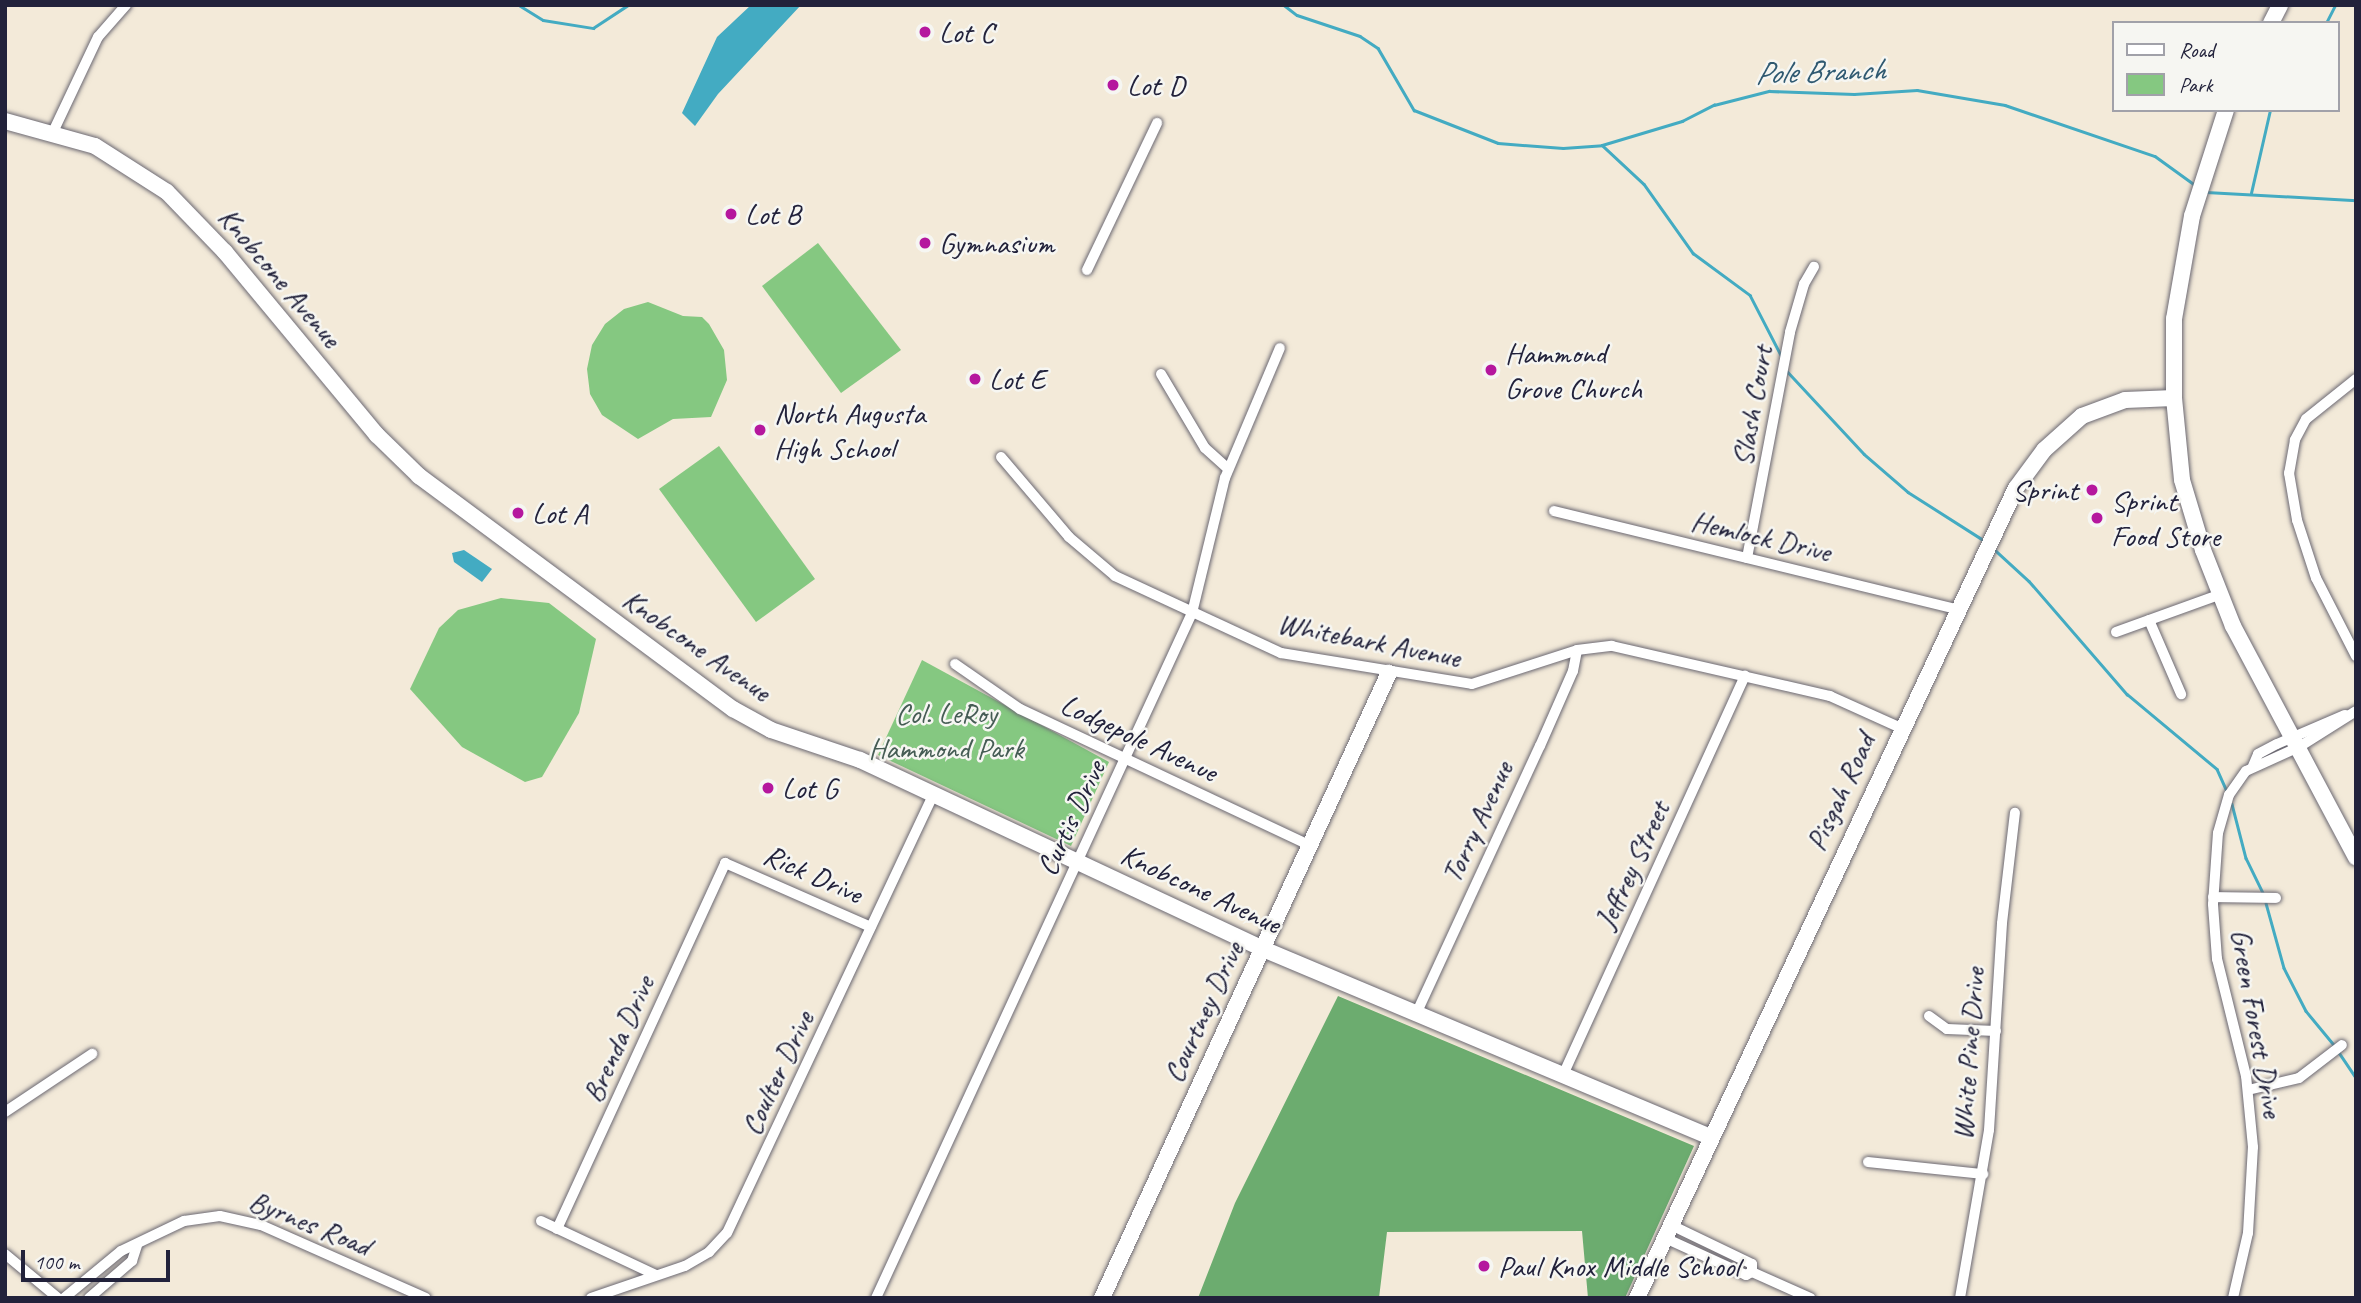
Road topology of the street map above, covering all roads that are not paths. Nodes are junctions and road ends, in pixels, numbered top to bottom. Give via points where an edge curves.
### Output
1 (126, 5) edge
2 (2280, 5) edge
3 (2272, 21) edge
4 (2225, 112) edge
5 (5, 121) edge
6 (1157, 123) dead end
7 (53, 132) junction
8 (1814, 267) dead end
9 (1087, 270) dead end
10 (1280, 348) dead end
11 (1161, 374) dead end
12 (2356, 379) edge
13 (2174, 398) junction
14 (1002, 457) dead end
15 (1228, 470) junction
16 (1554, 511) dead end
17 (1747, 558) junction
18 (2219, 595) junction
19 (1956, 609) junction
20 (1192, 613) junction
21 (2149, 620) junction
22 (2116, 632) dead end
23 (1577, 650) junction
24 (2356, 656) edge
25 (956, 664) dead end
26 (1389, 673) junction
27 (1745, 676) junction
28 (2181, 694) dead end
29 (2353, 713) edge
30 (1901, 727) junction
31 (2296, 741) junction
32 (1126, 759) junction
33 (934, 793) junction
34 (2015, 813) dead end
35 (1309, 845) junction
36 (2356, 857) edge
37 (1079, 860) junction
38 (736, 867) joint
39 (2213, 897) junction
40 (2276, 898) dead end
41 (871, 927) junction
42 (1263, 949) junction
43 (1416, 1014) junction
44 (1929, 1016) dead end
45 (1996, 1031) junction
46 (2342, 1045) dead end
47 (92, 1054) dead end
48 (1563, 1075) junction
49 (2248, 1090) junction
50 (5, 1112) edge
51 (1712, 1137) junction
52 (1868, 1162) dead end
53 (1983, 1174) junction
54 (541, 1221) dead end
55 (557, 1229) junction
56 (1668, 1232) junction
57 (137, 1246) junction
58 (5, 1254) edge
59 (656, 1275) junction
60 (58, 1298) edge
61 (64, 1298) edge
62 (89, 1298) edge
63 (426, 1298) edge
64 (591, 1298) edge
65 (876, 1298) edge
66 (1102, 1298) edge
67 (1637, 1298) edge
68 (1810, 1298) edge
69 (1960, 1298) edge
70 (2233, 1298) edge

1 - 7 street via 98,37
2 - 3 street
4 - 13 street via 2192,216 2182,264 2174,319
5 - 7 street, Knobcone Avenue
6 - 9 street
7 - 33 street, Knobcone Avenue via 117,158 167,192 225,253 377,435 463,512 733,709 771,730 860,760
8 - 17 street, Slash Court via 1790,332
10 - 15 street, Curtis Drive
11 - 15 street via 1205,448
12 - 24 street via 2306,419 2291,450 2289,473 2297,520 2316,578
13 - 18 street via 2182,480
13 - 19 street, Pisgah Road via 2110,403 2082,416 2054,439 2016,488
14 - 20 street, Whitebark Avenue via 1092,559 1115,576
15 - 20 street, Curtis Drive
16 - 17 street, Hemlock Drive
17 - 19 street, Hemlock Drive
18 - 21 street
18 - 31 street
19 - 30 street, Pisgah Road
20 - 26 street, Whitebark Avenue via 1281,653
20 - 32 street, Curtis Drive
21 - 22 street
21 - 28 street
23 - 26 street, Whitebark Avenue via 1472,684
23 - 27 street, Whitebark Avenue via 1612,646
23 - 43 street, Torry Avenue via 1573,671 1540,746
25 - 32 street, Lodgepole Avenue via 1020,709
26 - 35 street, Courtney Drive
27 - 30 street, Whitebark Avenue via 1830,696
27 - 48 street, Jeffrey Street
29 - 31 street, Green Forest Drive
30 - 51 street, Pisgah Road
31 - 36 street
31 - 39 street, Green Forest Drive via 2253,766 2234,786 2221,819
32 - 35 street, Lodgepole Avenue
32 - 37 street, Curtis Drive
33 - 37 street, Knobcone Avenue
33 - 41 street, Coulter Drive
34 - 45 street, White Pine Drive
35 - 42 street, Courtney Drive
37 - 42 street, Knobcone Avenue
37 - 65 street, Curtis Drive
38 - 41 street, Rick Drive
38 - 55 street, Brenda Drive via 725,863
39 - 40 street
39 - 49 street, Green Forest Drive via 2221,984
41 - 59 street, Coulter Drive via 734,1223 709,1252
42 - 43 street, Knobcone Avenue
42 - 66 street, Courtney Drive
43 - 48 street, Knobcone Avenue
44 - 45 street via 1947,1029
45 - 53 street, White Pine Drive
46 - 49 street via 2299,1078
47 - 50 street
48 - 51 street, Knobcone Avenue
49 - 70 street, Green Forest Drive via 2253,1184
51 - 56 street, Pisgah Road
52 - 53 street
53 - 69 street, White Pine Drive
54 - 55 street
55 - 59 street
56 - 67 street, Pisgah Road
56 - 68 street via 1746,1275 1752,1272
57 - 61 street, Byrnes Road via 121,1251
57 - 62 street, Byrnes Road via 132,1261
57 - 63 street, Byrnes Road via 184,1221 233,1218 261,1225
58 - 60 street
59 - 64 street, Coulter Drive

